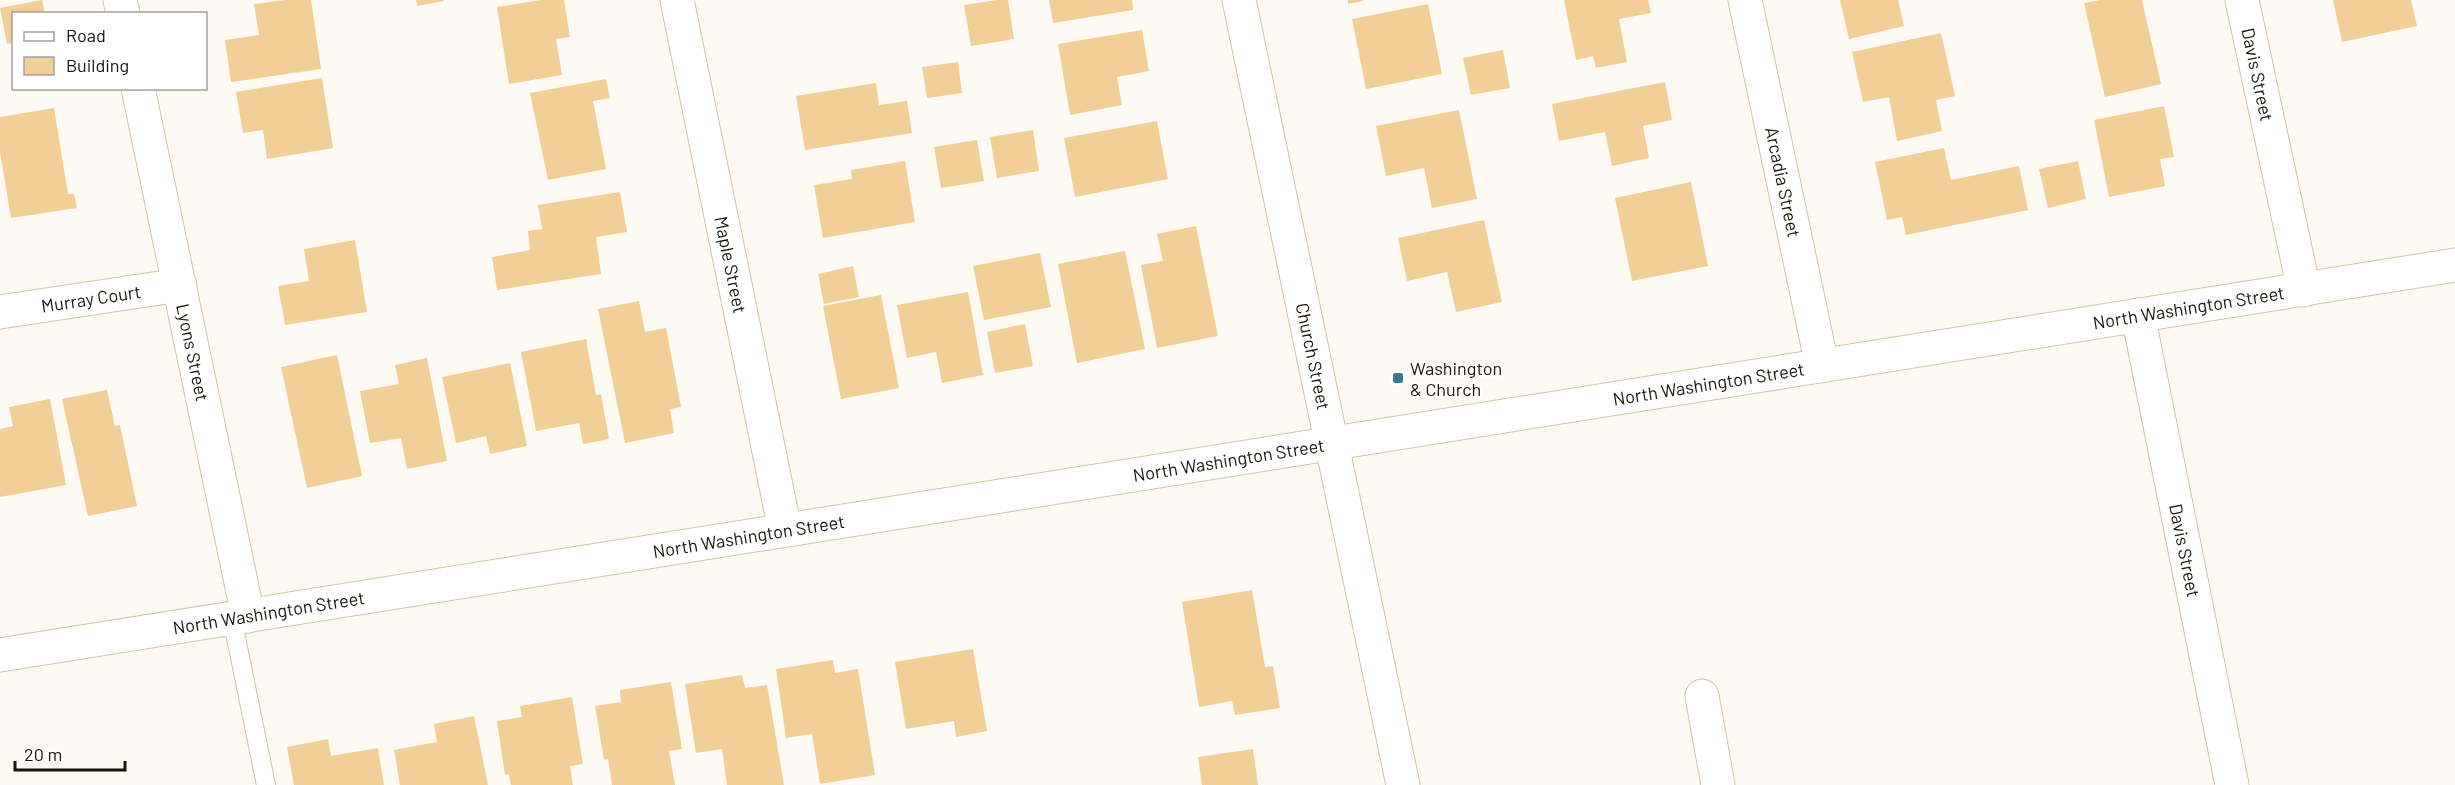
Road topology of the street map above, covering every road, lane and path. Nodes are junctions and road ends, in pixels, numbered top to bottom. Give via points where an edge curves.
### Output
1 (677, 0) edge
2 (1239, 0) edge
3 (1745, 0) edge
4 (2242, 0) edge
5 (138, 90) edge
6 (2455, 266) edge
7 (180, 285) junction
8 (2304, 290) junction
9 (0, 312) edge
10 (2138, 315) junction
11 (1822, 365) junction
12 (1332, 444) junction
13 (785, 531) junction
14 (240, 617) junction
15 (0, 655) edge
16 (1702, 696) dead end
17 (1709, 783) edge
18 (266, 785) edge
19 (1403, 785) edge
20 (2232, 785) edge

1 - 13 street, Maple Street
2 - 12 street, Church Street
3 - 11 street, Arcadia Street
4 - 8 street, Davis Street
5 - 7 street, Lyons Street
6 - 8 street, North Washington Street
7 - 9 street, Murray Court
7 - 14 street, Lyons Street
8 - 10 street, North Washington Street
10 - 11 street, North Washington Street
10 - 20 street, Davis Street
11 - 12 street, North Washington Street
12 - 13 street, North Washington Street
12 - 19 street, Church Street
13 - 14 street, North Washington Street
14 - 15 street, North Washington Street
14 - 18 lane
16 - 17 street

